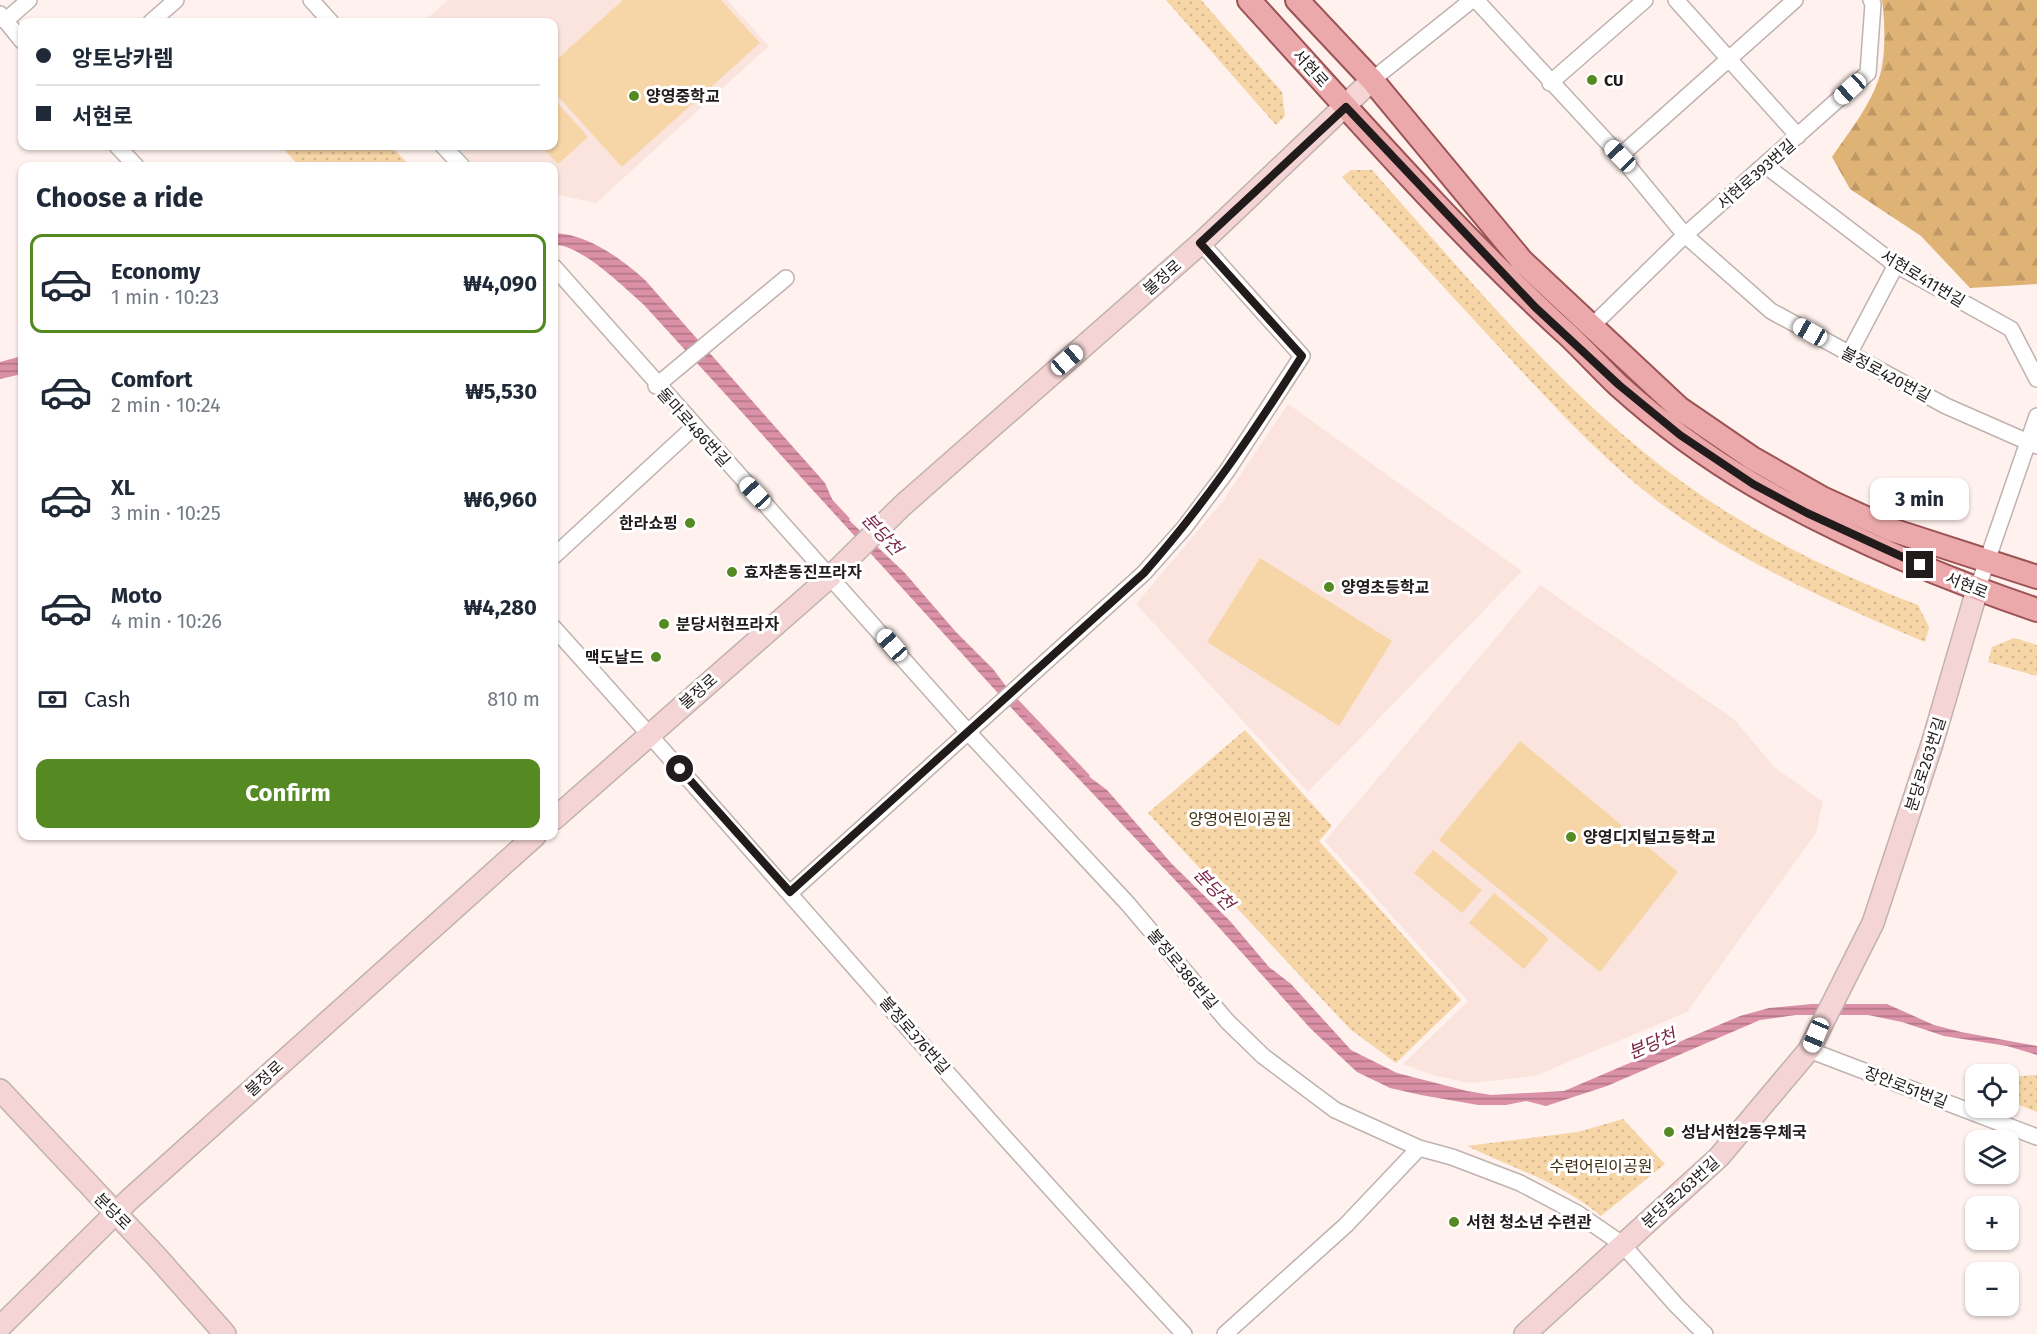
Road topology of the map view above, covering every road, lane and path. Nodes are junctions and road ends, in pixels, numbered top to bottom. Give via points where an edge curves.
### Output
1 (29, 0) edge
2 (176, 0) edge
3 (311, 0) edge
4 (1249, 0) edge
5 (1297, 0) edge
6 (1474, 0) edge
7 (1645, 0) edge
8 (1676, 0) edge
9 (1795, 0) edge
10 (1871, 0) edge
11 (3, 18) edge
12 (155, 18) edge
13 (327, 18) edge
14 (18, 35) edge
15 (1728, 58) junction
16 (1372, 80) junction
17 (1550, 83) junction
18 (1346, 107) junction
19 (1798, 136) junction
20 (121, 150) edge
21 (447, 150) edge
22 (1620, 156) junction
23 (132, 162) edge
24 (458, 162) edge
25 (1766, 166) junction
26 (1685, 235) junction
27 (1200, 243) junction
28 (1896, 265) junction
29 (558, 272) edge
30 (786, 278) dead end
31 (1591, 327) junction
32 (1849, 354) junction
33 (2037, 379) edge
34 (658, 384) junction
35 (2037, 416) edge
36 (694, 427) junction
37 (2032, 445) edge
38 (558, 552) edge
39 (1987, 561) junction
40 (837, 570) junction
41 (2037, 577) edge
42 (1977, 590) junction
43 (2037, 610) edge
44 (558, 632) edge
45 (974, 727) junction
46 (649, 734) junction
47 (558, 815) edge
48 (531, 840) edge
49 (790, 892) junction
50 (1813, 1042) junction
51 (0, 1090) edge
52 (2037, 1137) edge
53 (1419, 1149) junction
54 (116, 1214) junction
55 (1622, 1244) junction
56 (0, 1327) edge
57 (225, 1334) edge
58 (1184, 1334) edge
59 (1225, 1334) edge
60 (1525, 1334) edge
61 (1705, 1334) edge

1 - 11 street
2 - 12 street
3 - 13 street
4 - 18 main road, 서현로
5 - 16 main road, 서현로
6 - 16 street, 불정로
6 - 17 street, 불정로420번길
7 - 17 street
8 - 15 street
9 - 15 street
10 - 19 street, 서현로393번길 via 1868,73
11 - 14 street
15 - 19 street
15 - 22 street
16 - 18 main road, 불정로
16 - 31 main road, 서현로 via 1522,261
17 - 22 street, 불정로420번길
18 - 27 main road, 불정로
18 - 42 main road, 서현로 via 1535,307 1680,435 1753,484 1798,508
19 - 25 street, 서현로393번길
20 - 23 street
21 - 24 street
22 - 26 street, 불정로420번길
25 - 26 street, 서현로393번길
25 - 28 street, 서현로411번길
26 - 31 street, 서현로393번길
26 - 32 street, 불정로420번길 via 1771,311
27 - 40 main road, 불정로 via 903,505
27 - 45 street via 1302,356 1227,471 1184,528 1131,586
28 - 32 street
28 - 33 street, 서현로411번길 via 2011,329
29 - 34 street, 돌마로486번길
30 - 34 street
31 - 39 main road, 서현로 via 1679,408 1752,458 1822,498 1893,530
32 - 37 street, 불정로420번길 via 1946,406
34 - 36 street, 돌마로486번길
35 - 37 street
36 - 38 street
36 - 40 street, 돌마로486번길
37 - 39 street
39 - 41 main road, 서현로
39 - 42 street
40 - 45 street, 불정로386번길
40 - 46 main road, 불정로
42 - 43 main road, 서현로
42 - 50 main road, 분당로263번길 via 1873,923
44 - 46 street, 불정로376번길
45 - 49 street
45 - 53 street, 불정로386번길 via 1227,1021 1263,1056 1335,1110
46 - 47 main road, 불정로
46 - 49 street, 불정로376번길
48 - 54 main road, 불정로
49 - 58 street, 불정로376번길 via 1044,1184
50 - 52 street, 장안로51번길
50 - 55 main road, 분당로263번길 via 1719,1157
51 - 54 main road, 분당로
53 - 55 street, 불정로386번길 via 1452,1157 1531,1188
53 - 59 street via 1346,1225
54 - 56 main road, 불정로
54 - 57 main road, 분당로
55 - 60 main road, 분당로263번길
55 - 61 street, 불정로386번길

